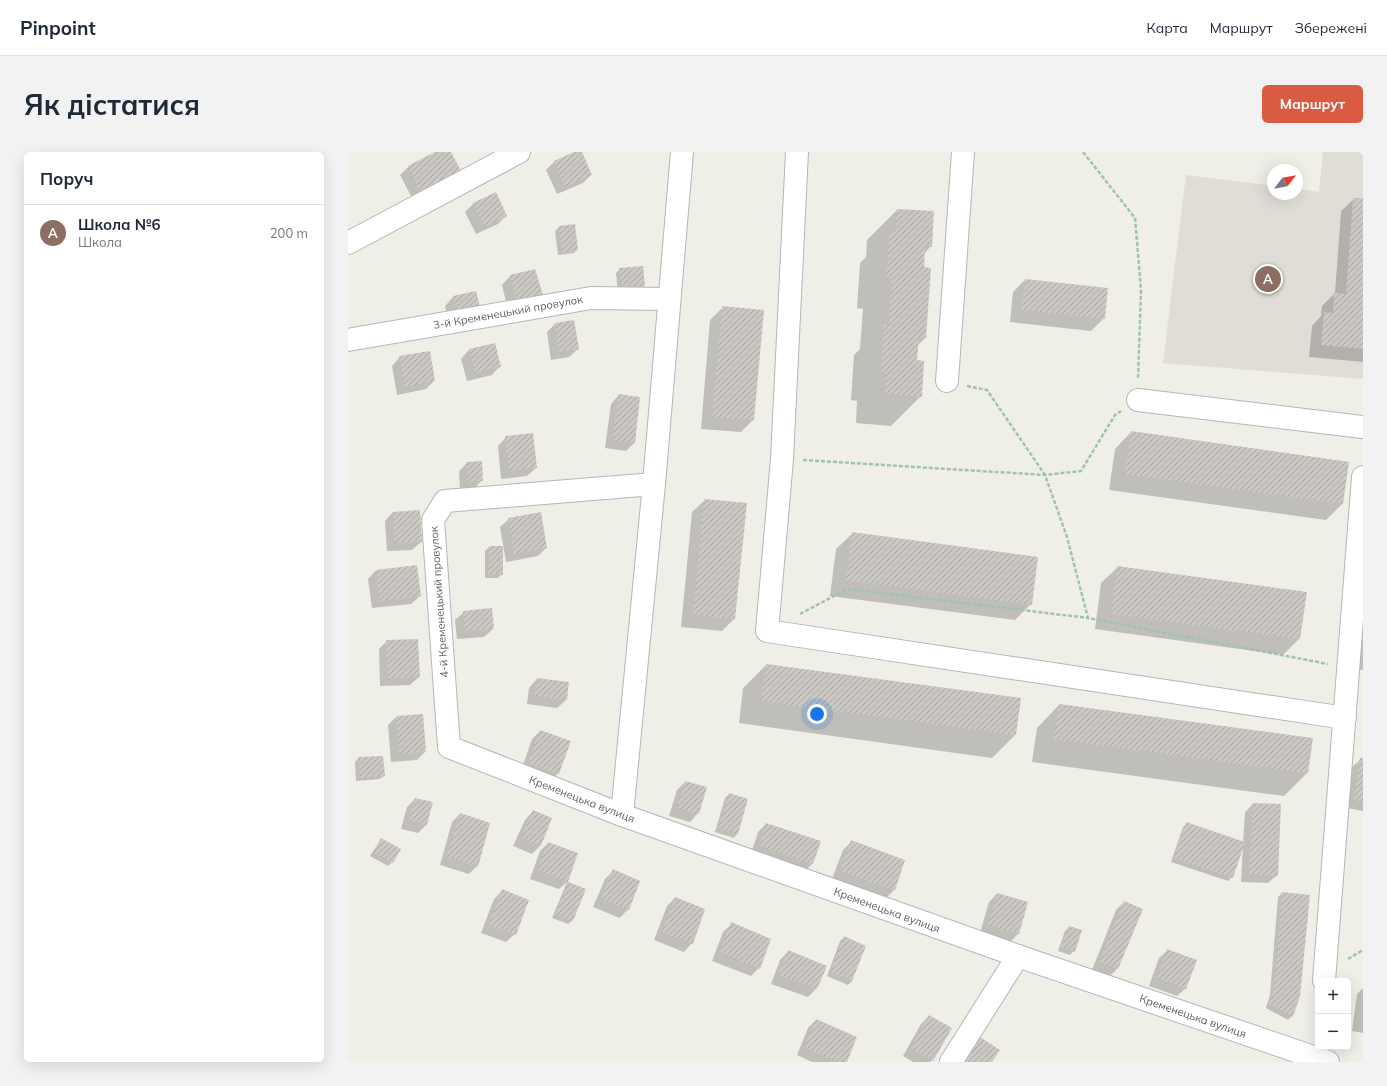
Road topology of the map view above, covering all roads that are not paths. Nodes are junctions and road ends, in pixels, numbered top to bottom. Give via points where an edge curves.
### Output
1 (520, 152) edge
2 (682, 152) edge
3 (797, 152) edge
4 (963, 152) edge
5 (348, 243) edge
6 (669, 299) junction
7 (348, 340) edge
8 (947, 381) road end
9 (1138, 400) road end
10 (1363, 427) edge
11 (1363, 477) edge
12 (654, 484) junction
13 (1345, 718) junction
14 (449, 747) joint
15 (622, 815) junction
16 (1018, 956) junction
17 (1324, 978) edge
18 (1321, 1056) edge
19 (951, 1062) edge

1 - 5 street
2 - 6 street
3 - 13 street via 782,459 767,631
4 - 8 street
6 - 7 street, 3-й Кременецький провулок via 591,298
6 - 12 street
9 - 10 street
11 - 13 street
12 - 14 street, 4-й Кременецький провулок via 445,501 433,520
12 - 15 street
13 - 17 street
14 - 15 street, Кременецька вулиця
15 - 16 street, Кременецька вулиця
16 - 18 street, Кременецька вулиця
16 - 19 street

